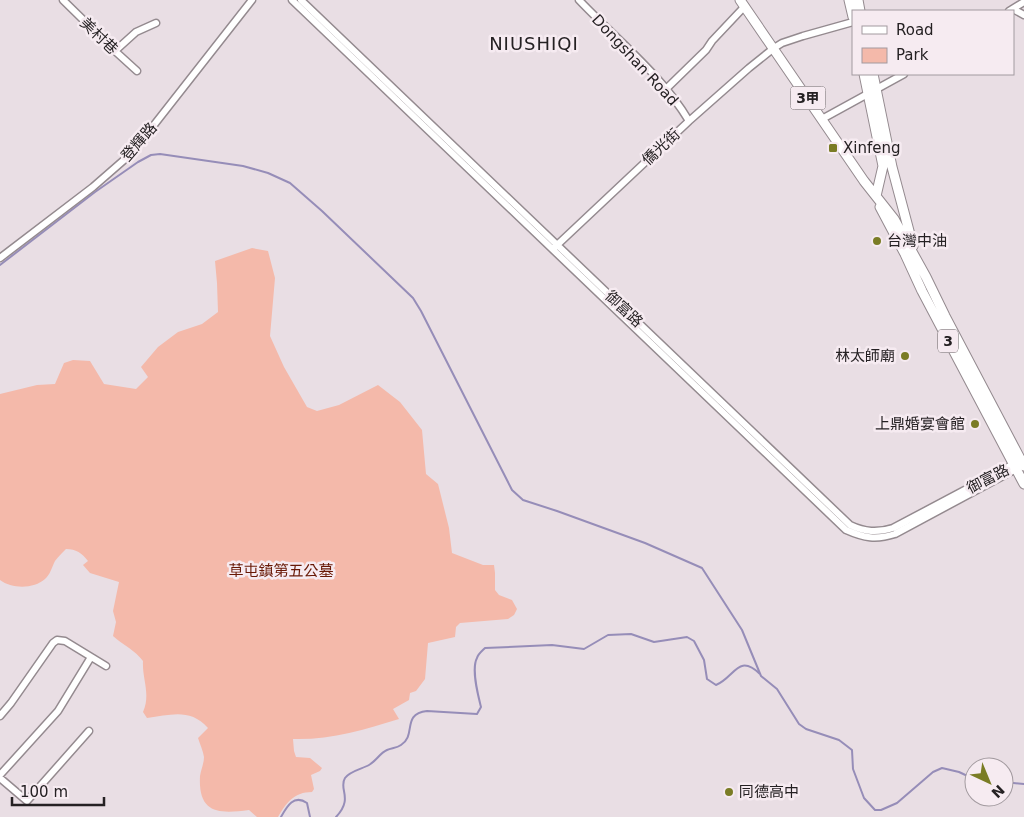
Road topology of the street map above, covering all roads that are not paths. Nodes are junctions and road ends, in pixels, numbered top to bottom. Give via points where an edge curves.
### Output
1 (63, 0) edge
2 (252, 0) edge
3 (292, 0) edge
4 (301, 0) edge
5 (579, 0) edge
6 (1024, 2) edge
7 (743, 3) edge
8 (1011, 10) edge
9 (852, 22) edge
10 (156, 24) dead end
11 (774, 48) junction
12 (115, 51) junction
13 (137, 71) dead end
14 (864, 75) edge
15 (873, 75) edge
16 (902, 75) edge
17 (666, 89) junction
18 (877, 90) junction
19 (867, 95) junction
20 (822, 119) junction
21 (689, 121) junction
22 (876, 196) junction
23 (555, 248) junction
24 (0, 258) edge
25 (917, 260) junction
26 (1019, 466) edge
27 (1024, 484) edge
28 (91, 657) junction
29 (106, 666) dead end
30 (0, 716) edge
31 (89, 731) dead end
32 (0, 777) edge

1 - 12 street, 美村巷
2 - 24 street, 登輝路 via 132,154
3 - 23 street, 御富路
4 - 23 street, 御富路 via 491,181
5 - 17 street, Dongshan Road
6 - 8 street
7 - 11 main road, 3甲
7 - 17 street via 706,50
9 - 11 street, 僑光街
10 - 12 street via 136,32
11 - 20 main road, 3甲
11 - 21 street, 僑光街
12 - 13 street, 美村巷
14 - 19 main road
15 - 18 main road, 3
16 - 18 street
17 - 21 street, Dongshan Road
18 - 19 street
18 - 25 main road, 3 via 892,166
19 - 20 street
19 - 22 main road via 883,166
20 - 22 main road, 3甲
21 - 23 street, 僑光街
22 - 25 main road, 3 via 894,219
22 - 26 main road, 3 via 922,291
23 - 26 street, 御富路 via 850,525 860,530 892,528
25 - 26 main road, 3
26 - 27 main road, 3
28 - 29 street
28 - 30 street via 65,641 52,643
28 - 32 street via 58,711
31 - 32 street via 27,800

